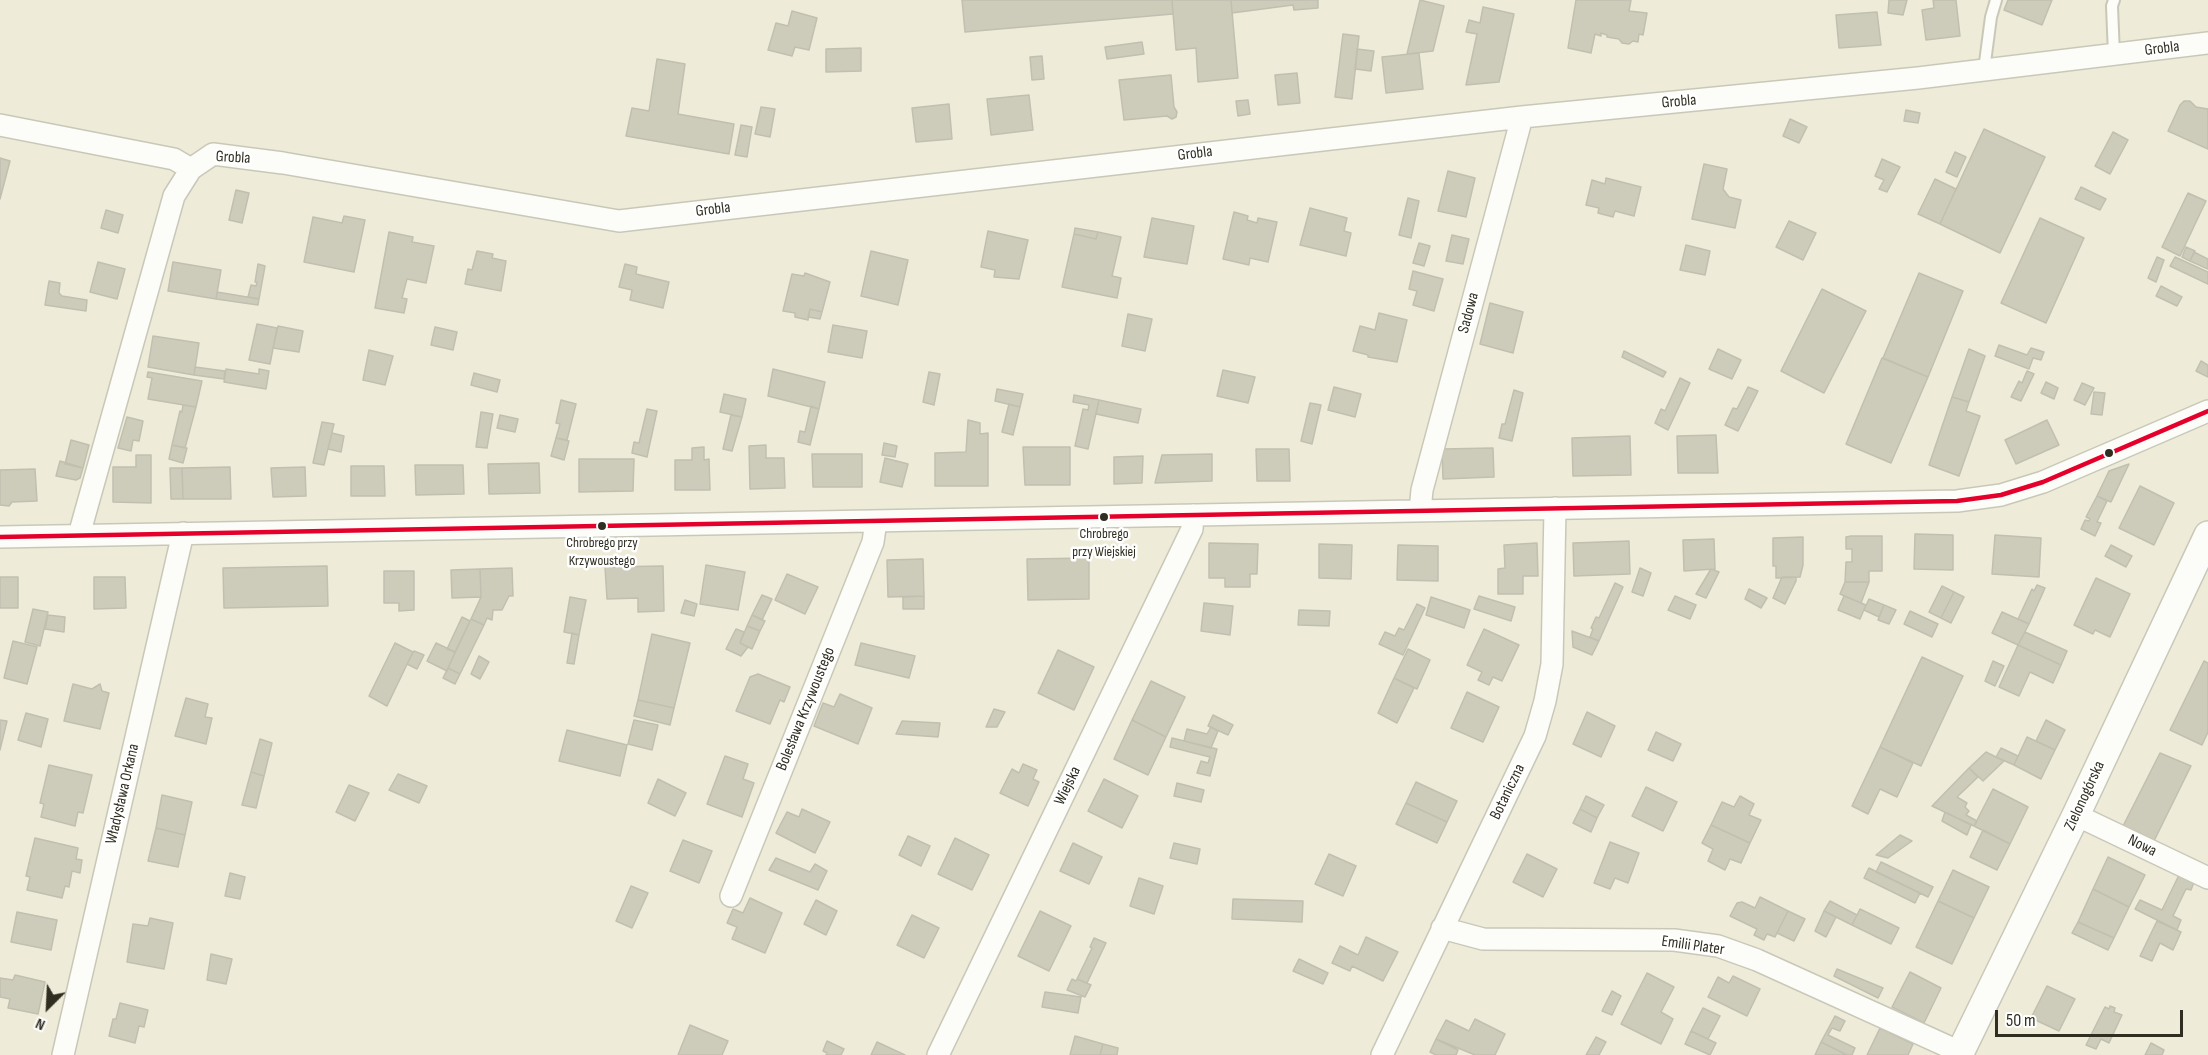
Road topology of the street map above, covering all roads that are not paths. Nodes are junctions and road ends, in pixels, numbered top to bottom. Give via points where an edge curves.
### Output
1 (1996, 0) edge
2 (2114, 0) edge
3 (2208, 43) edge
4 (2114, 55) junction
5 (1984, 70) junction
6 (1522, 117) junction
7 (0, 125) edge
8 (190, 169) junction
9 (2208, 411) edge
10 (1555, 508) junction
11 (1419, 511) junction
12 (1193, 515) junction
13 (876, 521) junction
14 (183, 533) junction
15 (79, 535) junction
16 (2208, 535) edge
17 (0, 537) edge
18 (2076, 815) junction
19 (2208, 878) edge
20 (731, 896) dead end
21 (1442, 928) junction
22 (1959, 1054) edge
23 (63, 1055) edge
24 (938, 1055) edge
25 (1382, 1055) edge

1 - 5 lane
2 - 4 lane
3 - 4 street, Grobla
4 - 5 street, Grobla
5 - 6 street, Grobla
6 - 8 street, Grobla via 618,221 283,162 213,154
6 - 11 street, Sadowa
7 - 8 street via 174,159
8 - 15 street, Grobla via 174,196
9 - 10 street via 2043,482 2001,495 1957,501
10 - 11 street
10 - 21 street, Botaniczna via 1552,664 1545,701 1535,736
11 - 12 street
12 - 13 street
12 - 24 street, Wiejska via 1192,529
13 - 14 street
13 - 20 street, Bolesława Krzywoustego via 873,542
14 - 15 street
14 - 23 street, Władysława Orkana
15 - 17 street
16 - 18 street, Zielonogórska
18 - 19 street, Nowa
18 - 22 street, Zielonogórska
21 - 22 street, Emilii Plater via 1483,939 1674,940 1718,946 1757,960
21 - 25 street, Botaniczna

